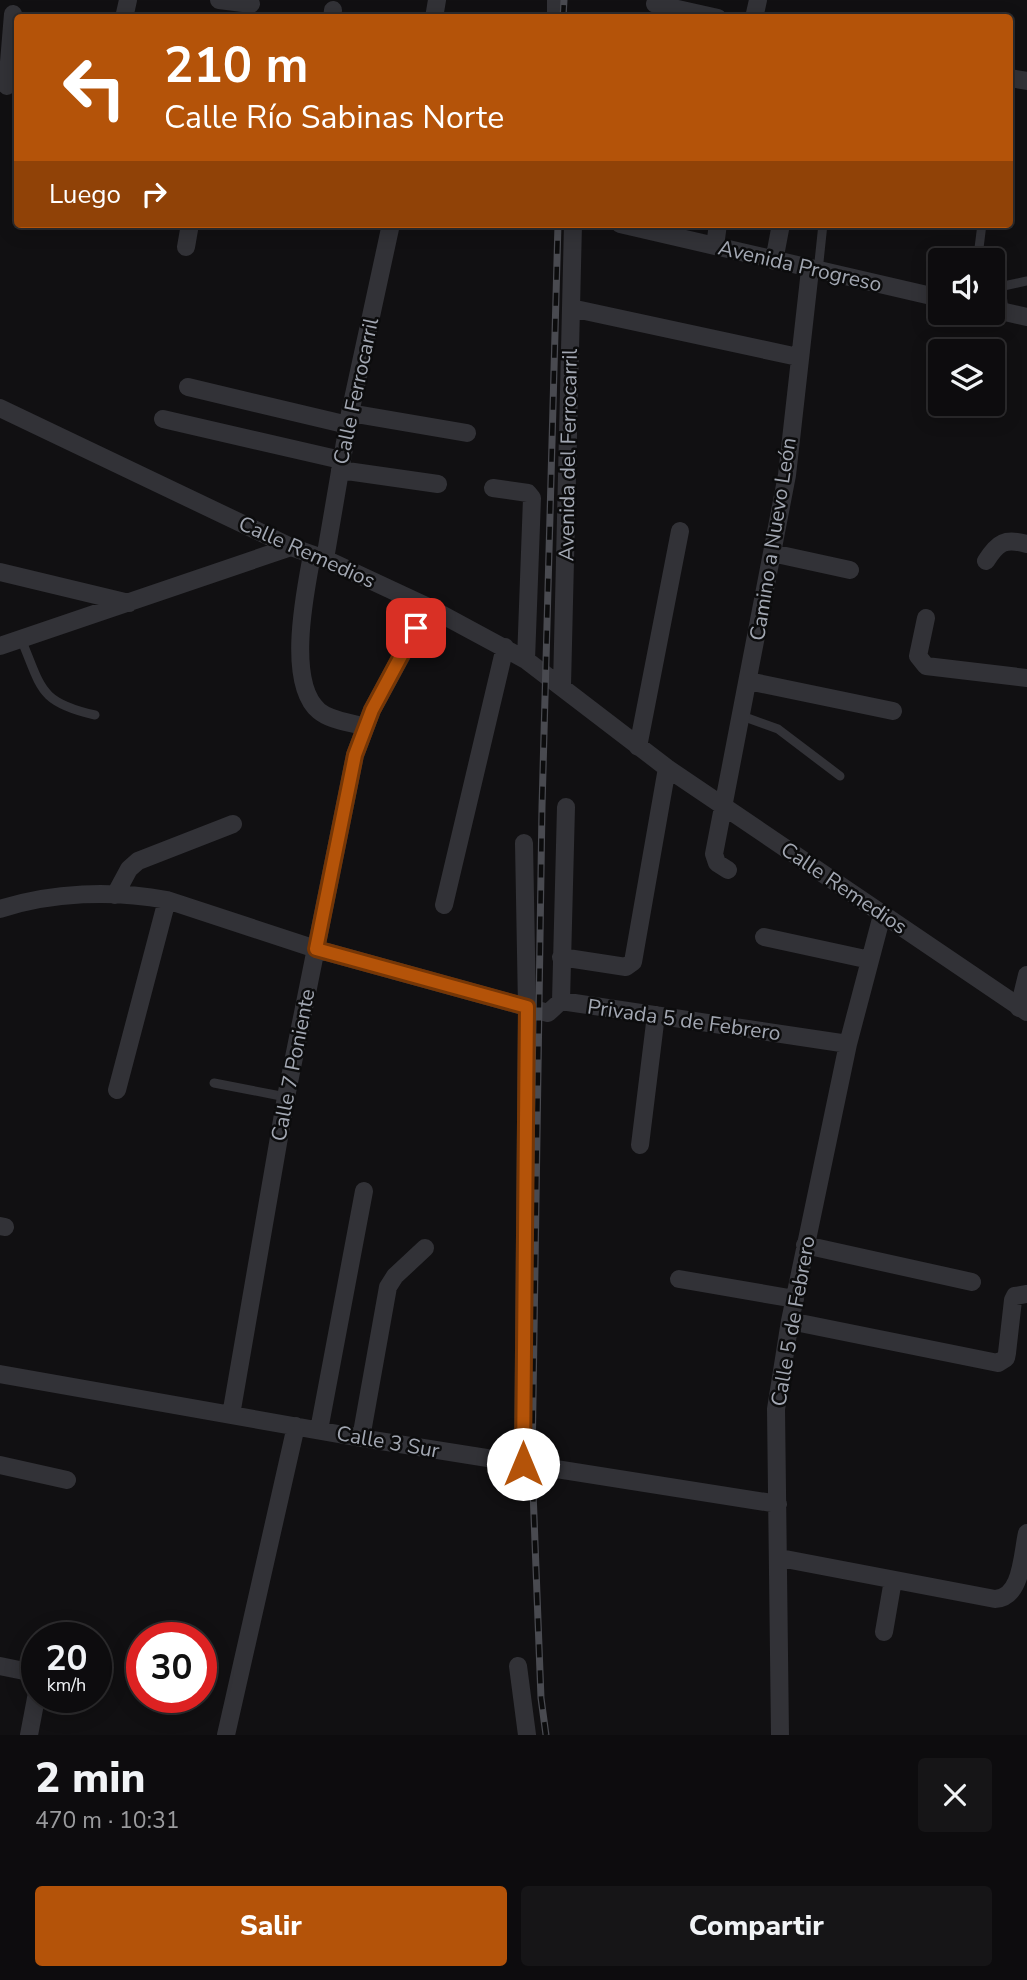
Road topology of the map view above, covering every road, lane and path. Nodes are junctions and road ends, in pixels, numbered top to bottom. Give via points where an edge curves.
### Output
1 (219, 0) edge
2 (251, 4) dead end
3 (655, 4) dead end
4 (13, 14) dead end
5 (700, 14) edge
6 (8, 86) edge
7 (189, 228) edge
8 (390, 228) edge
9 (573, 228) edge
10 (637, 228) edge
11 (718, 228) edge
12 (780, 228) edge
13 (822, 228) edge
14 (982, 228) edge
15 (715, 246) junction
16 (186, 247) dead end
17 (979, 248) edge
18 (774, 261) junction
19 (814, 271) junction
20 (1027, 281) edge
21 (1005, 286) edge
22 (928, 295) edge
23 (571, 308) junction
24 (1005, 312) edge
25 (1027, 317) edge
26 (798, 357) junction
27 (188, 387) dead end
28 (0, 408) edge
29 (163, 419) dead end
30 (349, 419) junction
31 (467, 433) dead end
32 (341, 465) junction
33 (438, 484) dead end
34 (493, 488) dead end
35 (680, 531) dead end
36 (1027, 544) edge
37 (291, 547) junction
38 (772, 554) junction
39 (319, 557) junction
40 (986, 561) dead end
41 (850, 570) dead end
42 (0, 572) edge
43 (129, 603) junction
44 (428, 607) junction
45 (926, 618) dead end
46 (22, 639) junction
47 (0, 646) edge
48 (505, 647) junction
49 (526, 660) junction
50 (1027, 678) edge
51 (748, 681) junction
52 (562, 686) junction
53 (893, 711) dead end
54 (95, 715) dead end
55 (741, 716) junction
56 (365, 727) junction
57 (638, 747) junction
58 (667, 768) junction
59 (840, 776) dead end
60 (724, 806) junction
61 (566, 807) dead end
62 (233, 824) dead end
63 (524, 843) dead end
64 (728, 870) dead end
65 (116, 895) junction
66 (167, 900) junction
67 (444, 905) dead end
68 (0, 909) edge
69 (882, 915) junction
70 (764, 937) dead end
71 (316, 949) junction
72 (561, 957) junction
73 (870, 960) junction
74 (1027, 975) edge
75 (561, 1001) junction
76 (527, 1007) junction
77 (1023, 1010) edge
78 (656, 1015) junction
79 (848, 1044) junction
80 (214, 1083) dead end
81 (117, 1090) dead end
82 (286, 1097) junction
83 (640, 1145) dead end
84 (364, 1191) dead end
85 (805, 1244) junction
86 (425, 1248) dead end
87 (679, 1279) dead end
88 (972, 1282) dead end
89 (1027, 1294) edge
90 (795, 1299) junction
91 (790, 1321) junction
92 (0, 1374) edge
93 (231, 1415) junction
94 (296, 1426) junction
95 (319, 1430) junction
96 (361, 1438) junction
97 (523, 1464) junction
98 (0, 1465) edge
99 (67, 1480) dead end
100 (778, 1504) junction
101 (1027, 1533) edge
102 (780, 1558) junction
103 (893, 1580) junction
104 (884, 1632) dead end
105 (0, 1666) edge
106 (519, 1666) dead end
107 (21, 1670) edge
108 (33, 1713) edge
109 (29, 1735) edge
110 (226, 1735) edge
111 (527, 1735) edge
112 (780, 1735) edge

1 - 2 street
3 - 5 street
4 - 6 street
7 - 16 street
8 - 30 street, Calle Ferrocarril
9 - 23 street, Avenida del Ferrocarril
10 - 15 street, Avenida Progreso
11 - 15 street
12 - 18 street
13 - 19 lane
14 - 17 lane
15 - 18 street, Avenida Progreso
18 - 19 street, Avenida Progreso
19 - 22 street, Avenida Progreso
19 - 26 street, Camino a Nuevo León
20 - 21 lane
23 - 26 street
23 - 52 street, Avenida del Ferrocarril
24 - 25 street
26 - 38 street, Camino a Nuevo León via 787,475
27 - 30 street
28 - 37 street, Calle Remedios
29 - 32 street
30 - 31 street
30 - 32 street, Calle Ferrocarril
32 - 33 street
32 - 39 street, Calle Ferrocarril
34 - 49 street via 528,493 532,498
35 - 57 street
36 - 40 street via 1004,541
37 - 39 street, Calle Remedios
37 - 43 street
38 - 41 street
38 - 51 street, Camino a Nuevo León
39 - 44 street, Calle Remedios
39 - 56 street, Calle Ferrocarril via 300,650 303,679 312,704 321,713
42 - 43 street
43 - 46 street
44 - 48 street, Calle Remedios
44 - 56 street, Calle 7 Poniente
45 - 50 street via 918,656 926,666
46 - 47 street
46 - 54 lane via 53,701
48 - 49 street, Calle Remedios
48 - 67 street
49 - 52 street, Calle Remedios
51 - 53 street
51 - 55 street, Camino a Nuevo León
52 - 57 street, Calle Remedios
55 - 59 lane via 778,729
55 - 60 street, Camino a Nuevo León
56 - 71 street, Calle 7 Poniente via 355,755
57 - 58 street, Calle Remedios
58 - 60 street, Calle Remedios
58 - 72 street via 633,962 625,967
60 - 64 street, Camino a Nuevo León via 714,854 717,863
60 - 69 street, Calle Remedios
61 - 72 street
62 - 65 street via 138,861
63 - 76 street
65 - 66 street
65 - 68 street via 46,897
66 - 71 street
66 - 81 street
69 - 73 street, Calle 5 de Febrero
69 - 77 street, Calle Remedios
70 - 73 street
71 - 76 street
71 - 82 street, Calle 7 Poniente
72 - 75 street
73 - 79 street, Calle 5 de Febrero
74 - 77 street, Calle Remedios
75 - 76 street, Privada 5 de Febrero via 548,1013
75 - 78 street, Privada 5 de Febrero
76 - 97 street
78 - 79 street, Privada 5 de Febrero
78 - 83 street
79 - 85 street, Calle 5 de Febrero
80 - 82 lane
82 - 93 street, Calle 7 Poniente
84 - 95 street
85 - 88 street
85 - 90 street, Calle 5 de Febrero
86 - 96 street via 388,1287
87 - 90 street
89 - 91 street via 1013,1300 1006,1358 998,1363
90 - 91 street, Calle 5 de Febrero
91 - 100 street, Calle 5 de Febrero via 776,1409
92 - 93 street, Calle 3 Sur
93 - 94 street, Calle 3 Sur
94 - 95 street, Calle 3 Sur
94 - 110 street
95 - 96 street, Calle 3 Sur
96 - 97 street, Calle 3 Sur
97 - 100 street, Calle 3 Sur
98 - 99 street
100 - 102 street, Calle 5 de Febrero
101 - 103 street via 1012,1593 1005,1599
102 - 103 street
102 - 112 street, Calle 5 de Febrero
103 - 104 street
105 - 107 street
106 - 111 street
108 - 109 street

